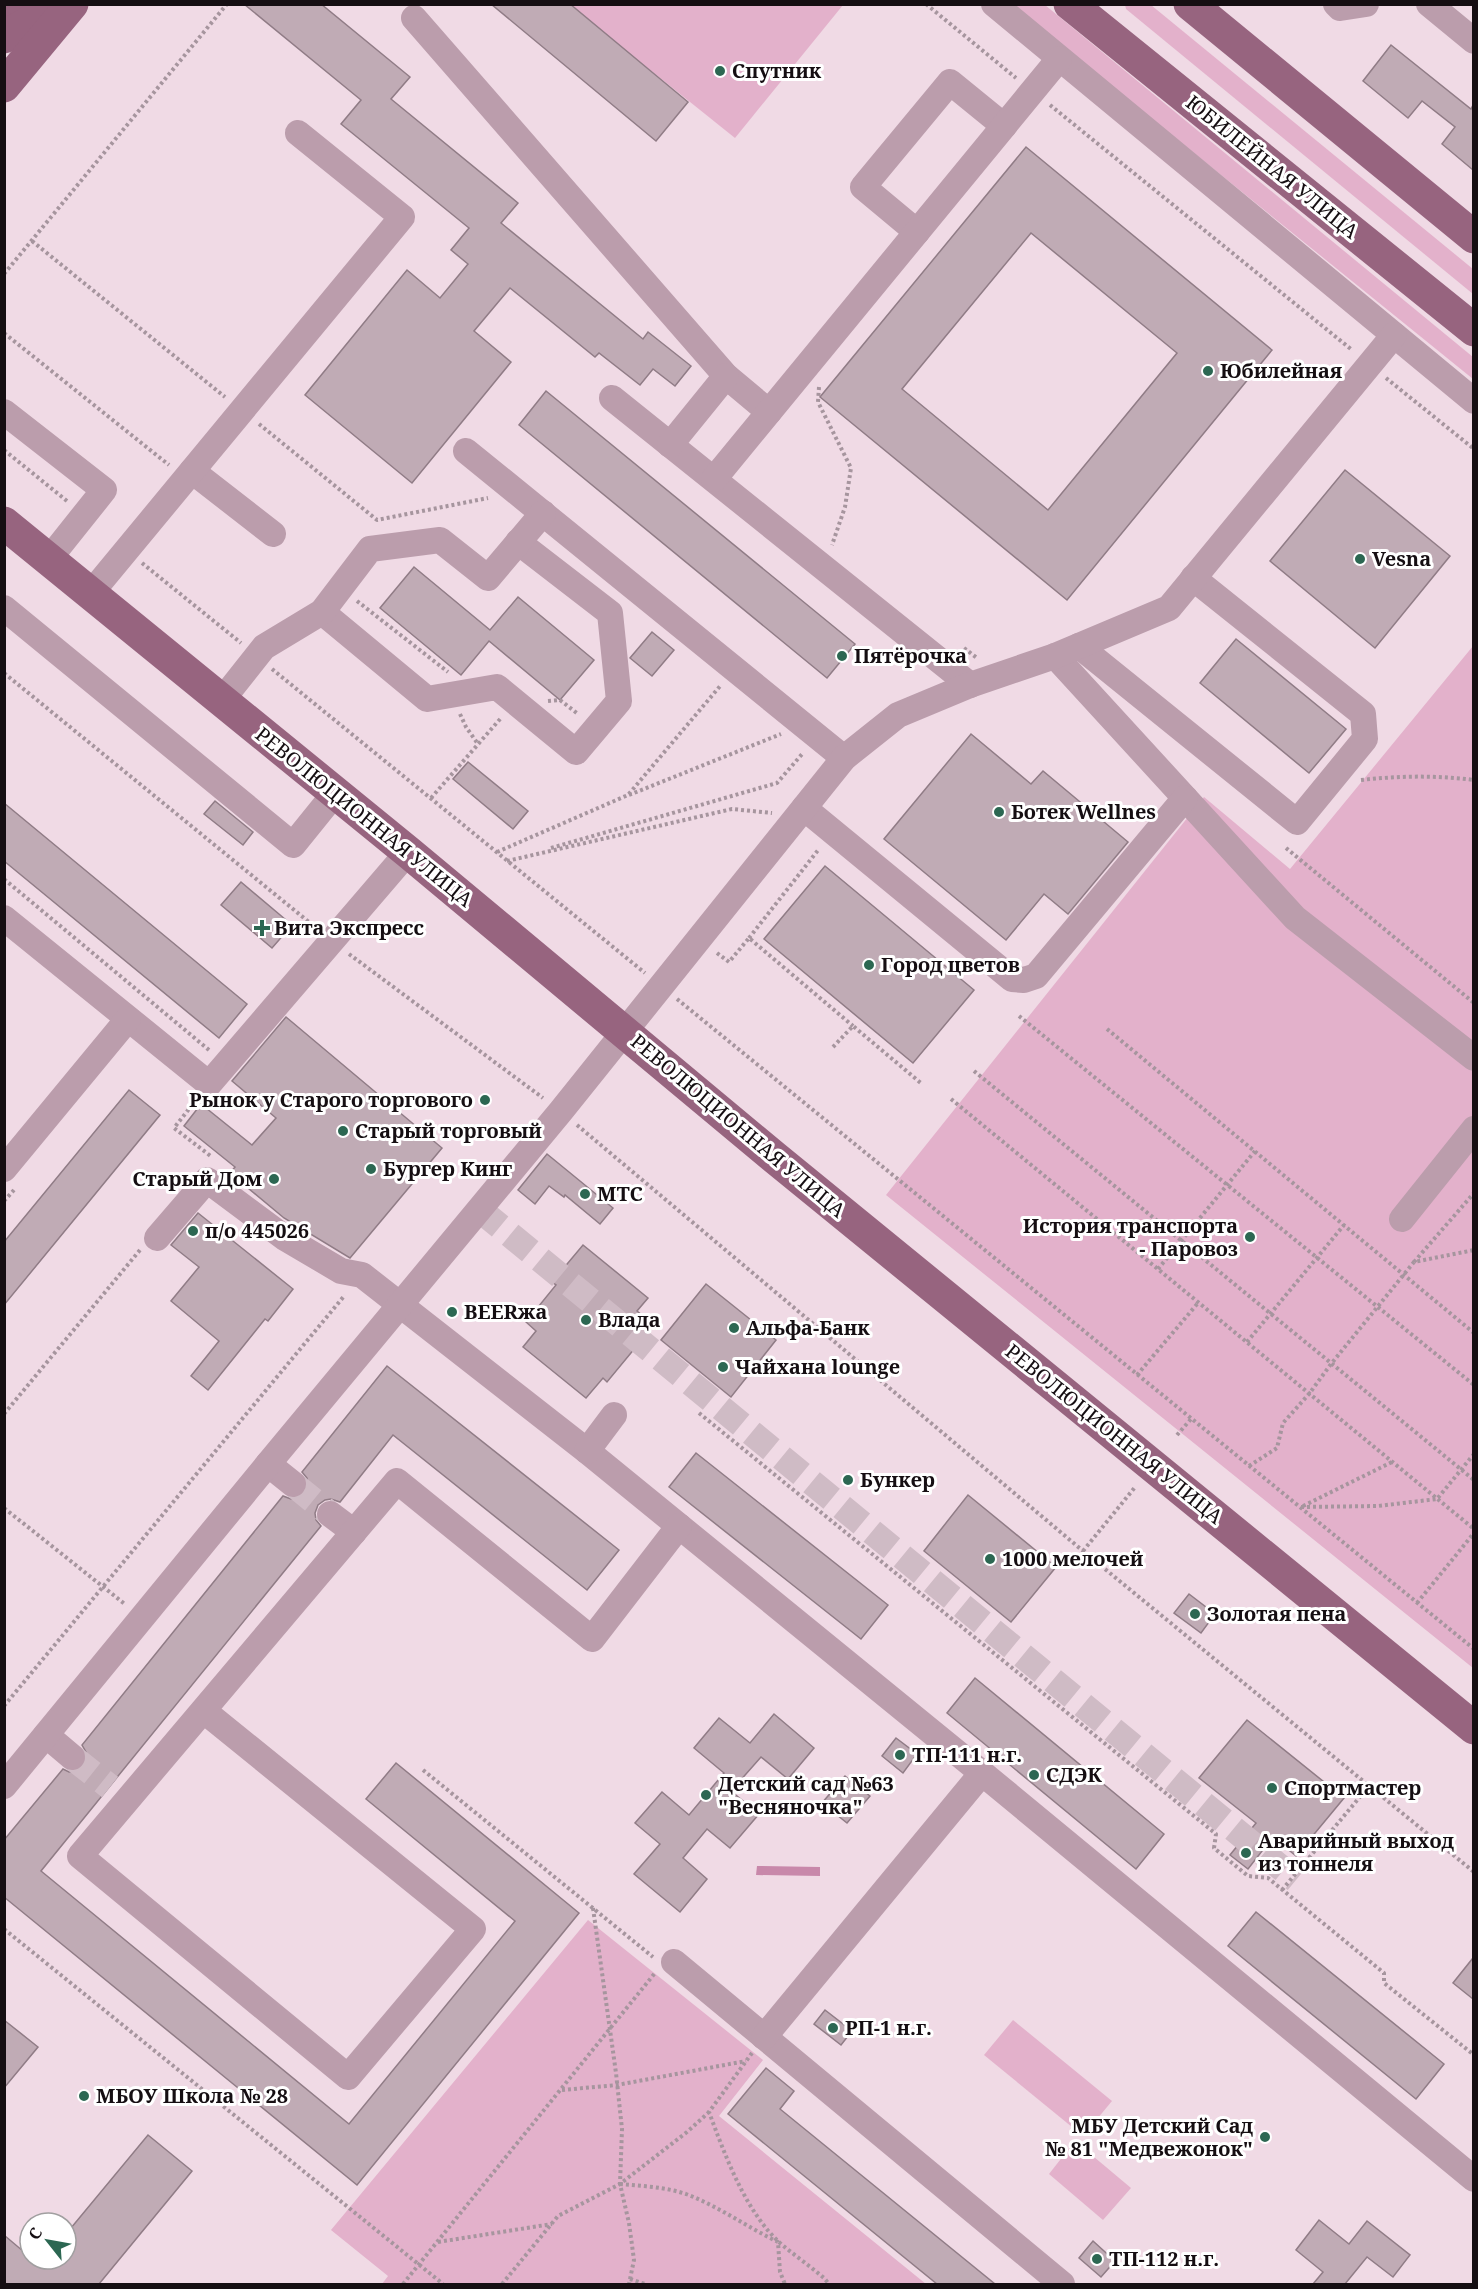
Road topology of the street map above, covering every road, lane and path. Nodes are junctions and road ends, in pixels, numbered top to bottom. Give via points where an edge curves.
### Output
1 (13, 4) edge
2 (227, 4) edge
3 (926, 4) edge
4 (994, 4) edge
5 (1190, 4) edge
6 (1336, 4) edge
7 (1366, 4) edge
8 (1429, 4) edge
9 (60, 7) edge
10 (1085, 9) edge
11 (414, 18) dead end
12 (4, 37) edge
13 (1473, 40) edge
14 (1059, 59) junction
15 (4, 86) edge
16 (1033, 91) junction
17 (1004, 126) junction
18 (298, 133) dead end
19 (917, 232) junction
20 (1473, 237) edge
21 (32, 241) junction
22 (4, 274) edge
23 (1473, 330) edge
24 (4, 333) edge
25 (1394, 335) junction
26 (1369, 364) junction
27 (726, 376) junction
28 (820, 383) dead end
29 (612, 398) dead end
30 (1473, 401) edge
31 (242, 411) junction
32 (4, 412) edge
33 (769, 412) junction
34 (670, 445) junction
35 (1473, 449) edge
36 (4, 450) edge
37 (466, 451) dead end
38 (189, 475) junction
39 (714, 479) junction
40 (518, 493) junction
41 (543, 513) junction
42 (84, 515) junction
43 (4, 523) edge
44 (273, 534) dead end
45 (823, 537) dead end
46 (518, 542) junction
47 (832, 544) junction
48 (127, 550) junction
49 (841, 551) dead end
50 (49, 559) junction
51 (1193, 578) junction
52 (340, 588) junction
53 (91, 593) junction
54 (4, 608) edge
55 (321, 612) junction
56 (955, 641) dead end
57 (1079, 646) junction
58 (257, 656) junction
59 (1055, 656) junction
60 (983, 663) dead end
61 (735, 669) junction
62 (4, 673) edge
63 (449, 674) dead end
64 (970, 685) junction
65 (222, 700) junction
66 (515, 702) junction
67 (578, 714) dead end
68 (811, 731) junction
69 (844, 758) junction
70 (1473, 780) edge
71 (1330, 782) junction
72 (335, 793) junction
73 (628, 795) junction
74 (431, 798) junction
75 (1185, 798) junction
76 (801, 812) junction
77 (820, 847) dead end
78 (1286, 848) dead end
79 (408, 852) junction
80 (497, 852) junction
81 (507, 861) junction
82 (4, 879) edge
83 (4, 918) edge
84 (748, 938) junction
85 (331, 941) junction
86 (729, 962) dead end
87 (661, 986) junction
88 (1473, 1003) edge
89 (1019, 1016) dead end
90 (128, 1019) junction
91 (853, 1026) junction
92 (1107, 1029) dead end
93 (624, 1032) junction
94 (833, 1047) dead end
95 (1473, 1058) edge
96 (226, 1064) junction
97 (974, 1071) dead end
98 (209, 1084) junction
99 (922, 1084) dead end
100 (951, 1099) dead end
101 (561, 1112) junction
102 (1473, 1129) edge
103 (1255, 1151) junction
104 (215, 1160) dead end
105 (4, 1169) edge
106 (1227, 1185) junction
107 (1473, 1193) edge
108 (1402, 1219) dead end
109 (1344, 1225) junction
110 (1181, 1240) junction
111 (149, 1243) joint
112 (1473, 1250) edge
113 (1317, 1258) junction
114 (1414, 1262) junction
115 (1157, 1269) junction
116 (362, 1275) junction
117 (1404, 1275) junction
118 (1198, 1303) junction
119 (402, 1305) junction
120 (1377, 1308) junction
121 (1270, 1314) junction
122 (1473, 1333) edge
123 (1247, 1342) junction
124 (1331, 1364) junction
125 (1137, 1375) junction
126 (1473, 1385) edge
127 (1309, 1394) junction
128 (699, 1413) dead end
129 (4, 1414) edge
130 (614, 1415) dead end
131 (1191, 1419) junction
132 (1177, 1435) dead end
133 (587, 1451) junction
134 (1473, 1454) edge
135 (1392, 1462) junction
136 (268, 1464) junction
137 (1248, 1466) junction
138 (1461, 1470) junction
139 (1473, 1480) edge
140 (1141, 1481) dead end
141 (293, 1484) tunnel mouth
142 (1437, 1499) junction
143 (1300, 1507) junction
144 (4, 1508) edge
145 (330, 1514) tunnel mouth
146 (679, 1526) junction
147 (1473, 1531) edge
148 (354, 1532) junction
149 (1083, 1551) junction
150 (103, 1587) junction
151 (1418, 1604) junction
152 (142, 1618) junction
153 (1473, 1649) edge
154 (4, 1706) edge
155 (204, 1711) junction
156 (1473, 1728) edge
157 (46, 1735) junction
158 (72, 1757) tunnel mouth
159 (423, 1770) dead end
160 (982, 1773) junction
161 (4, 1786) edge
162 (1369, 1786) junction
163 (1473, 1872) edge
164 (1282, 1890) junction
165 (593, 1908) junction
166 (4, 1929) edge
167 (663, 1961) junction
168 (609, 2030) junction
169 (764, 2037) junction
170 (1473, 2055) edge
171 (746, 2061) junction
172 (617, 2085) junction
173 (561, 2090) junction
174 (709, 2112) junction
175 (1473, 2179) edge
176 (620, 2184) junction
177 (552, 2224) junction
178 (438, 2242) junction
179 (778, 2242) junction
180 (419, 2265) junction
181 (630, 2279) junction
182 (403, 2284) edge
183 (443, 2284) edge
184 (502, 2284) edge
185 (629, 2284) edge
186 (645, 2284) edge
187 (785, 2284) edge
188 (831, 2284) edge
189 (1062, 2284) edge

1 - 9 main road
2 - 21 path
3 - 16 path
4 - 14 street
5 - 20 main road
6 - 7 street via 1341,8
8 - 13 street
9 - 12 main road
9 - 15 main road
10 - 23 main road, ЮБИЛЕЙНАЯ УЛИЦА
11 - 27 street
14 - 16 street
14 - 25 street
16 - 17 street
16 - 26 path
17 - 19 street
17 - 19 street via 950,82 863,187
18 - 31 street via 402,217
19 - 33 street
21 - 22 path
21 - 31 path
24 - 38 path
25 - 26 street
25 - 30 street
26 - 35 path
26 - 51 street
27 - 33 street
27 - 34 street
28 - 47 path via 818,402 851,468 845,507
29 - 34 street
31 - 38 street
31 - 40 path via 377,520
32 - 42 street via 104,489
33 - 39 street
34 - 39 street
36 - 42 path
37 - 40 street
38 - 44 street
38 - 48 street
39 - 64 street
40 - 41 street
41 - 46 street
41 - 61 street
42 - 50 street
43 - 50 main road, РЕВОЛЮЦИОННАЯ УЛИЦА
45 - 47 path
46 - 52 street via 488,578 440,540 370,549
46 - 66 street via 610,613 619,700 576,752
47 - 49 path
48 - 53 street
48 - 58 path
50 - 53 main road, РЕВОЛЮЦИОННАЯ УЛИЦА
51 - 57 street via 1168,608
51 - 71 street via 1363,714 1365,739
52 - 55 street
52 - 63 path
53 - 65 main road, РЕВОЛЮЦИОННАЯ УЛИЦА
54 - 72 street via 293,844
55 - 58 street via 264,647
55 - 66 street via 427,699 497,687
56 - 60 path
57 - 59 street
57 - 71 street via 1297,822
58 - 65 street
58 - 74 path
59 - 64 street
59 - 75 street
61 - 68 street
61 - 73 path
62 - 85 path
64 - 69 street via 898,715
65 - 72 main road, РЕВОЛЮЦИОННАЯ УЛИЦА
66 - 67 path via 525,690 544,701 560,700
66 - 74 path
68 - 69 street
68 - 73 path
68 - 81 path via 777,783
69 - 76 street
70 - 71 path via 1390,776
72 - 79 main road, РЕВОЛЮЦИОННАЯ УЛИЦА
73 - 80 path
74 - 80 path
75 - 76 street via 1036,976 1024,980 1012,979
75 - 95 street via 1295,918
76 - 81 path via 732,809
76 - 87 street
77 - 84 path
78 - 88 path
79 - 85 street
79 - 93 main road, РЕВОЛЮЦИОННАЯ УЛИЦА
80 - 81 path
81 - 87 path
82 - 96 path
83 - 90 street
84 - 86 path
84 - 91 path
85 - 96 street
85 - 101 path
87 - 93 street
87 - 125 path
89 - 106 path
90 - 98 street
90 - 105 street
91 - 94 path
91 - 99 path
92 - 103 path
93 - 101 street
93 - 156 main road, РЕВОЛЮЦИОННАЯ УЛИЦА
96 - 98 street
97 - 110 path
98 - 104 path via 174,1128
100 - 115 path
101 - 119 street
101 - 149 path
102 - 108 street
103 - 106 path
103 - 109 path
106 - 110 path
106 - 113 path
107 - 114 path
109 - 113 path
109 - 117 path
110 - 115 path
110 - 121 path
111 - 116 street via 207,1180 285,1238 341,1271
111 - 129 path
112 - 114 path
113 - 120 path
113 - 121 path
114 - 117 path
115 - 118 path
116 - 119 street
116 - 150 path
117 - 120 path
117 - 122 path
118 - 123 path
118 - 125 path
119 - 133 street
119 - 136 street
120 - 124 path
120 - 126 path
121 - 123 path
121 - 124 path
123 - 127 path
124 - 127 path
124 - 138 path
125 - 131 path
127 - 135 path
127 - 137 path via 1283,1423 1277,1448
128 - 164 path via 1216,1834 1214,1848 1248,1876 1268,1878
130 - 133 street
131 - 132 path
131 - 137 path
133 - 146 street
134 - 138 path
135 - 142 path
135 - 143 path
136 - 141 street
136 - 152 street
137 - 143 path
138 - 139 path
138 - 142 path
140 - 149 path
142 - 143 path via 1378,1506
142 - 147 path
143 - 151 path
144 - 150 path
145 - 148 street
146 - 148 street via 592,1639 397,1481
146 - 160 street
147 - 151 path
148 - 155 street
149 - 162 path
150 - 152 path
150 - 154 path
151 - 153 path
152 - 157 street
155 - 155 street via 118,1794 80,1856 348,2077 472,1929
157 - 158 street
157 - 161 street
159 - 165 path
160 - 169 street
160 - 175 street via 1149,1898
162 - 163 path
162 - 164 path
164 - 170 path via 1384,1973 1384,1983
165 - 167 path
165 - 168 path
166 - 180 path
167 - 168 path
167 - 169 street
168 - 172 path
168 - 173 path
169 - 171 path
169 - 189 street
171 - 172 path
171 - 174 path
172 - 173 path
172 - 176 path via 622,2129
173 - 178 path
174 - 176 path
174 - 179 path via 727,2162 752,2207
176 - 177 path via 558,2216
176 - 179 path via 684,2194
176 - 181 path via 634,2260
177 - 178 path
177 - 184 path
178 - 180 path
179 - 187 path
179 - 188 path
180 - 182 path
180 - 183 path
181 - 185 path
181 - 186 path

